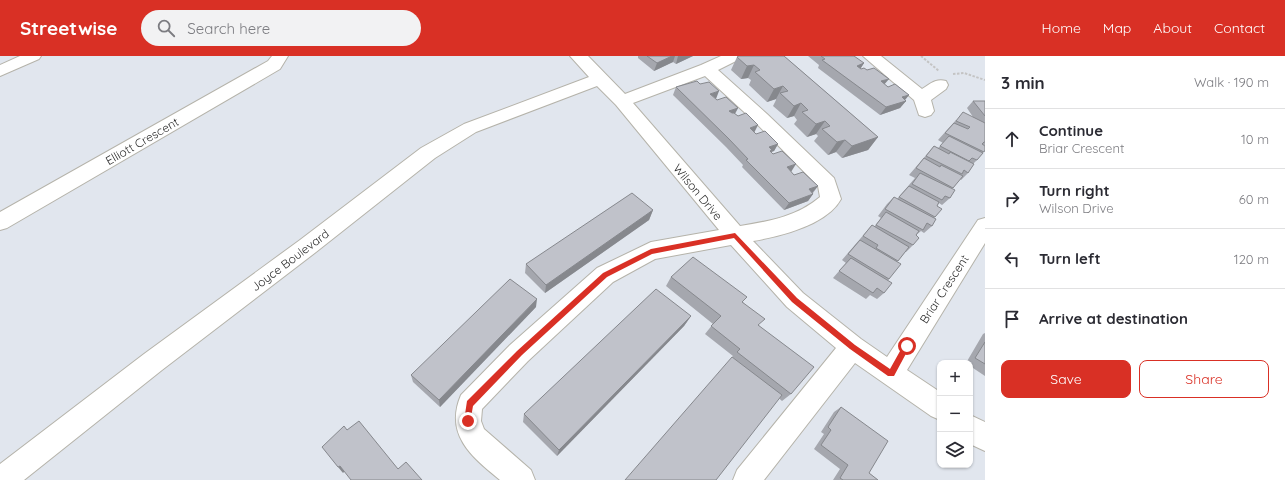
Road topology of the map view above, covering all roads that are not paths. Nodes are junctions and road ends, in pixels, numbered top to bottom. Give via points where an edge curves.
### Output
1 (33, 56) edge
2 (280, 56) edge
3 (578, 56) edge
4 (734, 56) edge
5 (870, 56) edge
6 (707, 69) junction
7 (0, 71) edge
8 (600, 80) junction
9 (942, 80) road end
10 (622, 101) junction
11 (0, 222) edge
12 (985, 226) edge
13 (735, 235) junction
14 (852, 347) junction
15 (891, 374) junction
16 (937, 405) edge
17 (973, 430) edge
18 (985, 438) edge
19 (2, 480) edge
20 (521, 480) edge
21 (748, 480) edge

1 - 7 street
2 - 11 street, Elliott Crescent via 274,65
3 - 8 street, Wilson Drive
4 - 6 street
5 - 9 street via 924,104
6 - 10 street
6 - 13 street via 827,183 831,199 815,213 777,228
8 - 10 street, Wilson Drive
8 - 19 street, Joyce Boulevard via 470,128 428,153
10 - 13 street, Wilson Drive
12 - 15 street, Briar Crescent
13 - 14 street, Wilson Drive via 794,300
13 - 20 street via 651,251 605,275 520,353 470,404 468,421 474,438
14 - 15 street, Wilson Drive
14 - 21 street
15 - 16 street, Wilson Drive
17 - 18 street

